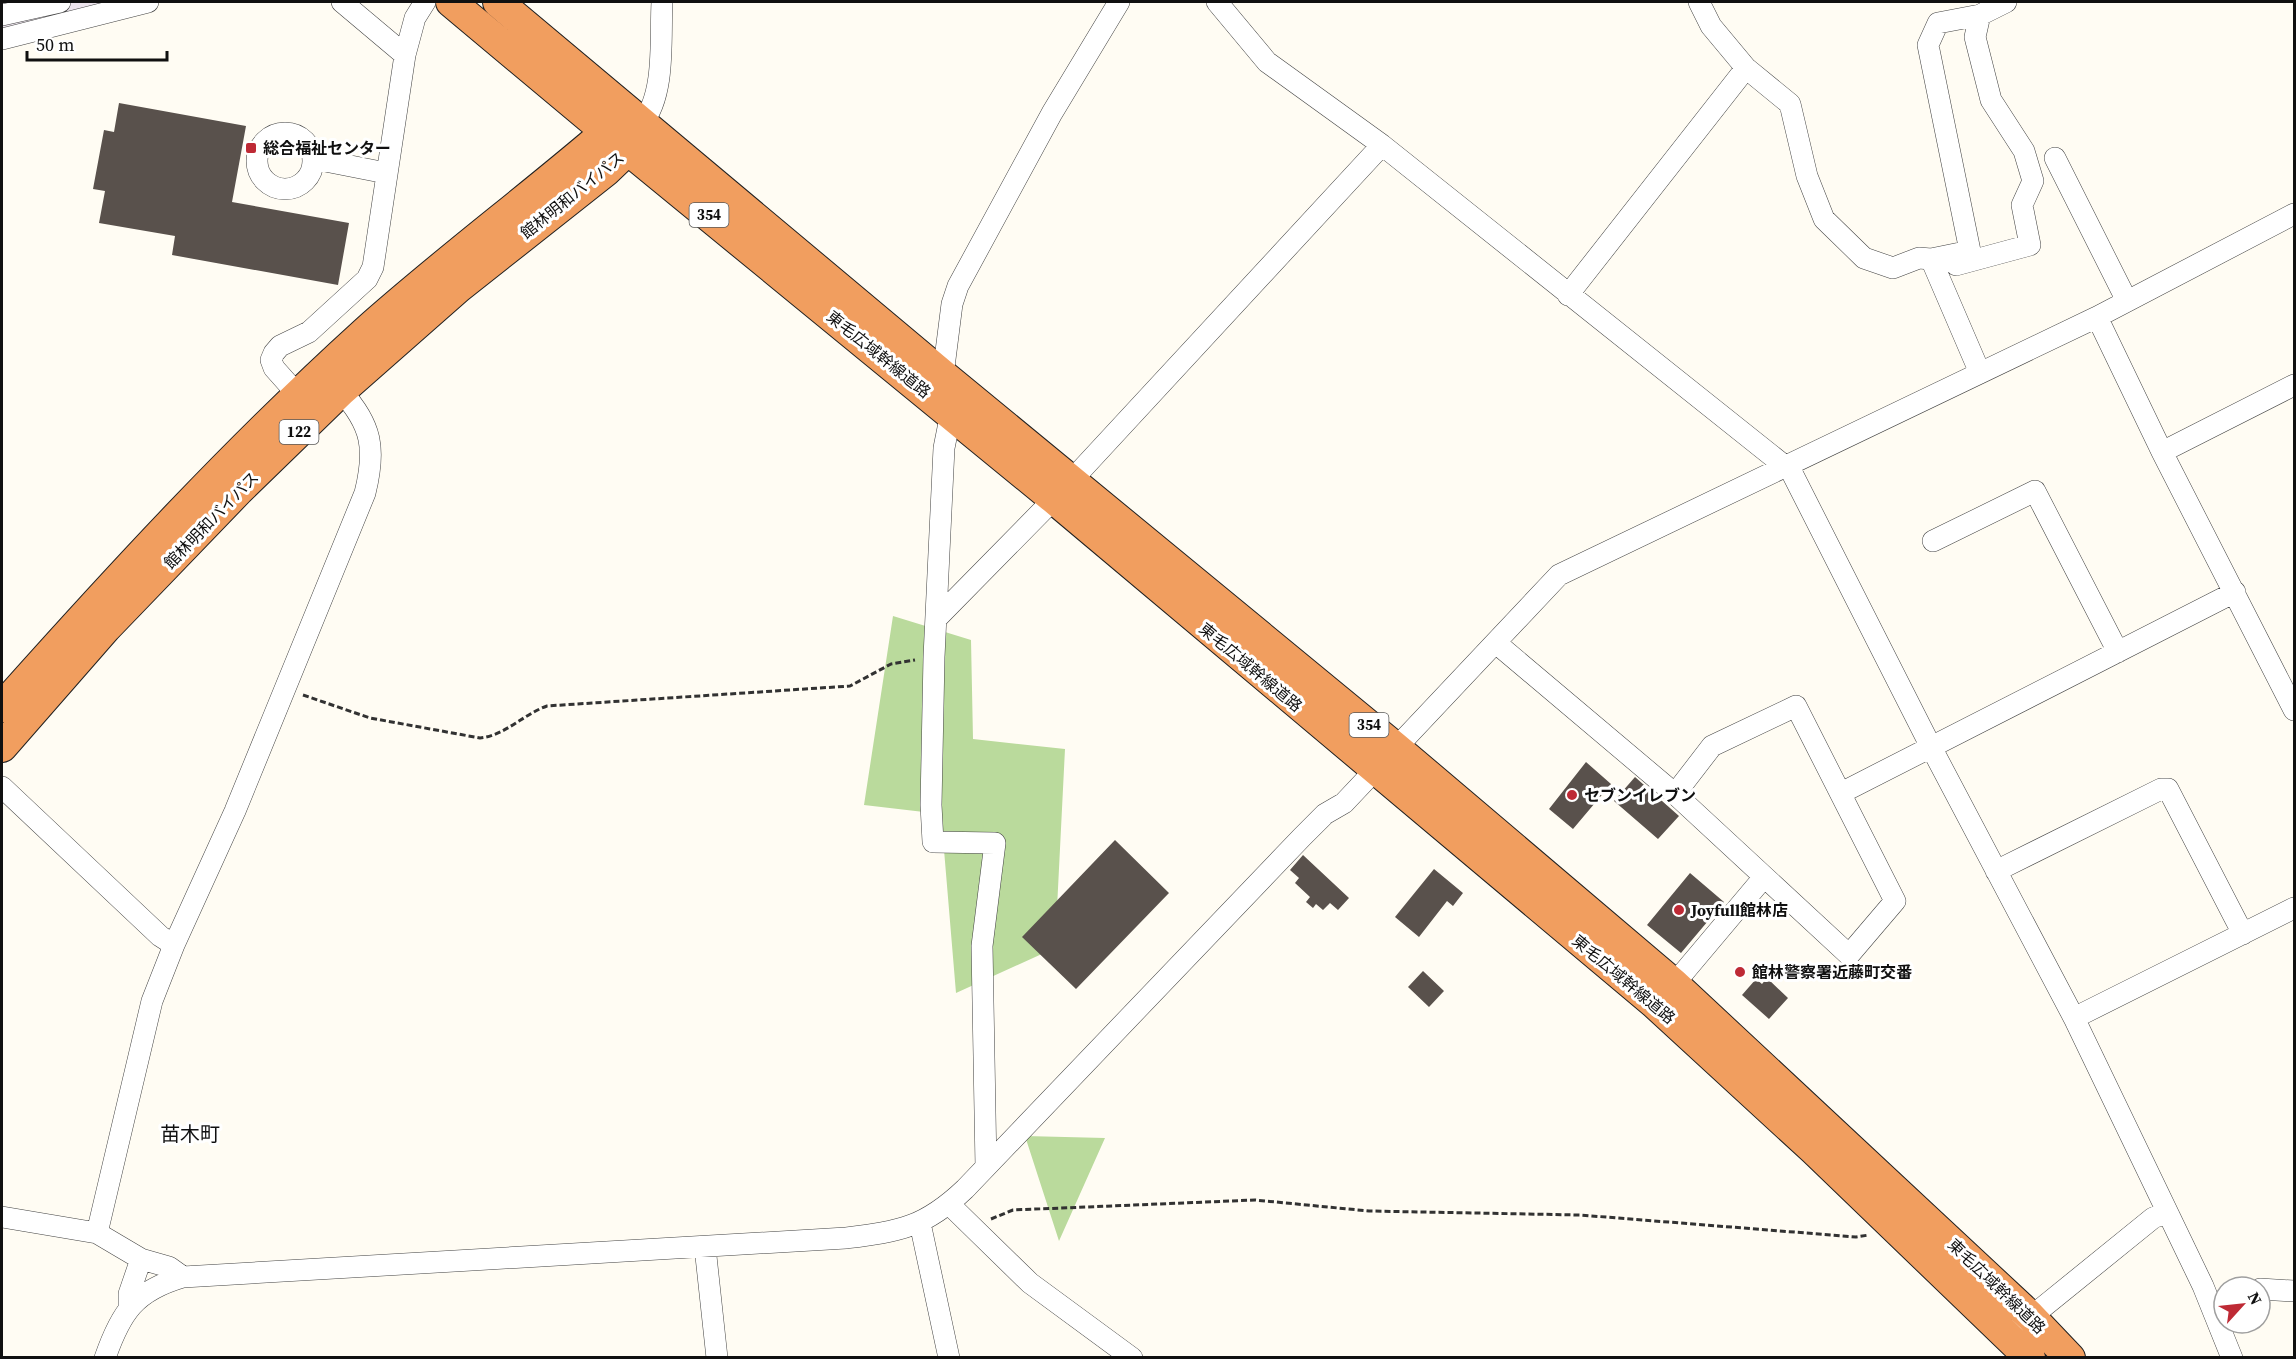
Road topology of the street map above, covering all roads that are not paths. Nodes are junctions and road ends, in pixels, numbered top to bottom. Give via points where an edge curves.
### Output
1 (60, 2) edge
2 (148, 2) edge
3 (342, 2) edge
4 (425, 2) edge
5 (451, 2) edge
6 (498, 2) edge
7 (662, 2) edge
8 (1119, 2) edge
9 (1217, 2) edge
10 (1699, 2) edge
11 (2006, 2) edge
12 (2, 15) edge
13 (1980, 15) junction
14 (2, 39) edge
15 (405, 55) junction
16 (1746, 68) junction
17 (642, 123) junction
18 (617, 141) junction
19 (1382, 145) junction
20 (2055, 158) dead end
21 (315, 159) dead end
22 (386, 173) junction
23 (2295, 214) edge
24 (1934, 265) junction
25 (1568, 295) junction
26 (2127, 301) junction
27 (2097, 317) junction
28 (1980, 373) junction
29 (943, 375) junction
30 (341, 391) junction
31 (2292, 392) edge
32 (298, 395) junction
33 (951, 413) junction
34 (2162, 452) junction
35 (1786, 467) junction
36 (1063, 490) junction
37 (1933, 541) dead end
38 (2235, 592) junction
39 (937, 618) junction
40 (1496, 643) junction
41 (2118, 652) junction
42 (2, 707) edge
43 (2295, 710) edge
44 (2, 747) edge
45 (1395, 747) junction
46 (1931, 747) junction
47 (1374, 770) junction
48 (2, 786) edge
49 (1841, 793) junction
50 (1675, 794) junction
51 (1996, 871) junction
52 (1764, 877) junction
53 (2295, 908) edge
54 (2243, 934) junction
55 (174, 945) junction
56 (1674, 984) junction
57 (2074, 1018) junction
58 (986, 1167) junction
59 (949, 1204) junction
60 (2167, 1212) junction
61 (2, 1217) edge
62 (920, 1224) junction
63 (97, 1233) junction
64 (705, 1247) junction
65 (141, 1259) junction
66 (183, 1277) junction
67 (2212, 1284) edge
68 (2272, 1289) edge
69 (2295, 1290) edge
70 (129, 1306) junction
71 (2226, 1335) edge
72 (2023, 1337) edge
73 (105, 1358) edge
74 (717, 1358) edge
75 (949, 1358) edge
76 (1132, 1358) edge
77 (2070, 1358) edge
78 (2232, 1358) edge

1 - 12 street
2 - 14 street
3 - 15 street
4 - 15 street via 415,18
5 - 18 highway, 東毛広域幹線道路 / 354
6 - 17 highway, 東毛広域幹線道路 / 354
7 - 17 street via 656,96
8 - 29 street via 1052,113 958,286
9 - 19 street via 1267,62
10 - 16 street via 1710,26
11 - 13 street
13 - 24 street via 1938,23 1928,45 1970,251
13 - 24 street via 1975,37 1991,100 2024,151 2033,181 2022,206 2030,245
15 - 22 street
16 - 24 street via 1790,104 1807,176 1824,219 1864,258 1893,268 1919,258
16 - 25 street
17 - 18 highway, 館林明和バイパス / 122
17 - 29 highway, 東毛広域幹線道路 / 354
18 - 30 highway, 館林明和バイパス / 122 via 598,178 458,288
18 - 32 highway, 館林明和バイパス / 122 via 441,266
18 - 33 highway, 東毛広域幹線道路 / 354
19 - 25 street
19 - 36 street
20 - 26 street
21 - 22 street
22 - 32 street via 367,279 309,332 274,353 274,368
23 - 26 street
24 - 28 street
25 - 35 street
26 - 27 street
27 - 28 street
27 - 34 street
28 - 35 street
29 - 36 highway, 東毛広域幹線道路 / 354
30 - 44 highway, 館林明和バイパス / 122 via 239,490 115,620
30 - 55 street via 359,411 369,435 370,473 286,689
31 - 34 street
32 - 42 highway, 館林明和バイパス / 122 via 98,600
33 - 36 highway, 東毛広域幹線道路 / 354
33 - 39 street via 944,448
34 - 38 street
35 - 40 street via 1559,575
35 - 46 street
36 - 39 street
36 - 45 highway, 東毛広域幹線道路 / 354
36 - 47 highway, 東毛広域幹線道路 / 354
37 - 41 street via 2035,491
38 - 41 street
38 - 43 street
39 - 58 street via 933,842 995,843 982,946
40 - 45 street
40 - 50 street
41 - 46 street
45 - 47 street
45 - 56 highway, 東毛広域幹線道路 / 354
46 - 49 street
46 - 51 street
47 - 58 street via 1302,837
47 - 72 highway, 東毛広域幹線道路 / 354 via 1654,1003 1897,1229
48 - 55 street
49 - 50 street via 1796,706 1712,746
49 - 52 street via 1895,901 1850,955
50 - 52 street
51 - 54 street via 2161,789 2168,789
51 - 57 street
52 - 56 street
53 - 54 street
54 - 57 street
55 - 63 street via 149,1011
56 - 72 highway, 東毛広域幹線道路 / 354
57 - 60 street
58 - 59 street
59 - 62 street
59 - 76 street via 1030,1283
60 - 67 street
60 - 72 street via 2153,1218
61 - 63 street
62 - 64 street via 846,1238
62 - 75 street
63 - 65 street
64 - 66 street
64 - 74 street
65 - 66 street via 169,1267
65 - 70 street
66 - 70 street via 158,1286
68 - 69 street
70 - 73 street via 120,1318
71 - 78 street
72 - 77 highway, 東毛広域幹線道路 / 354

